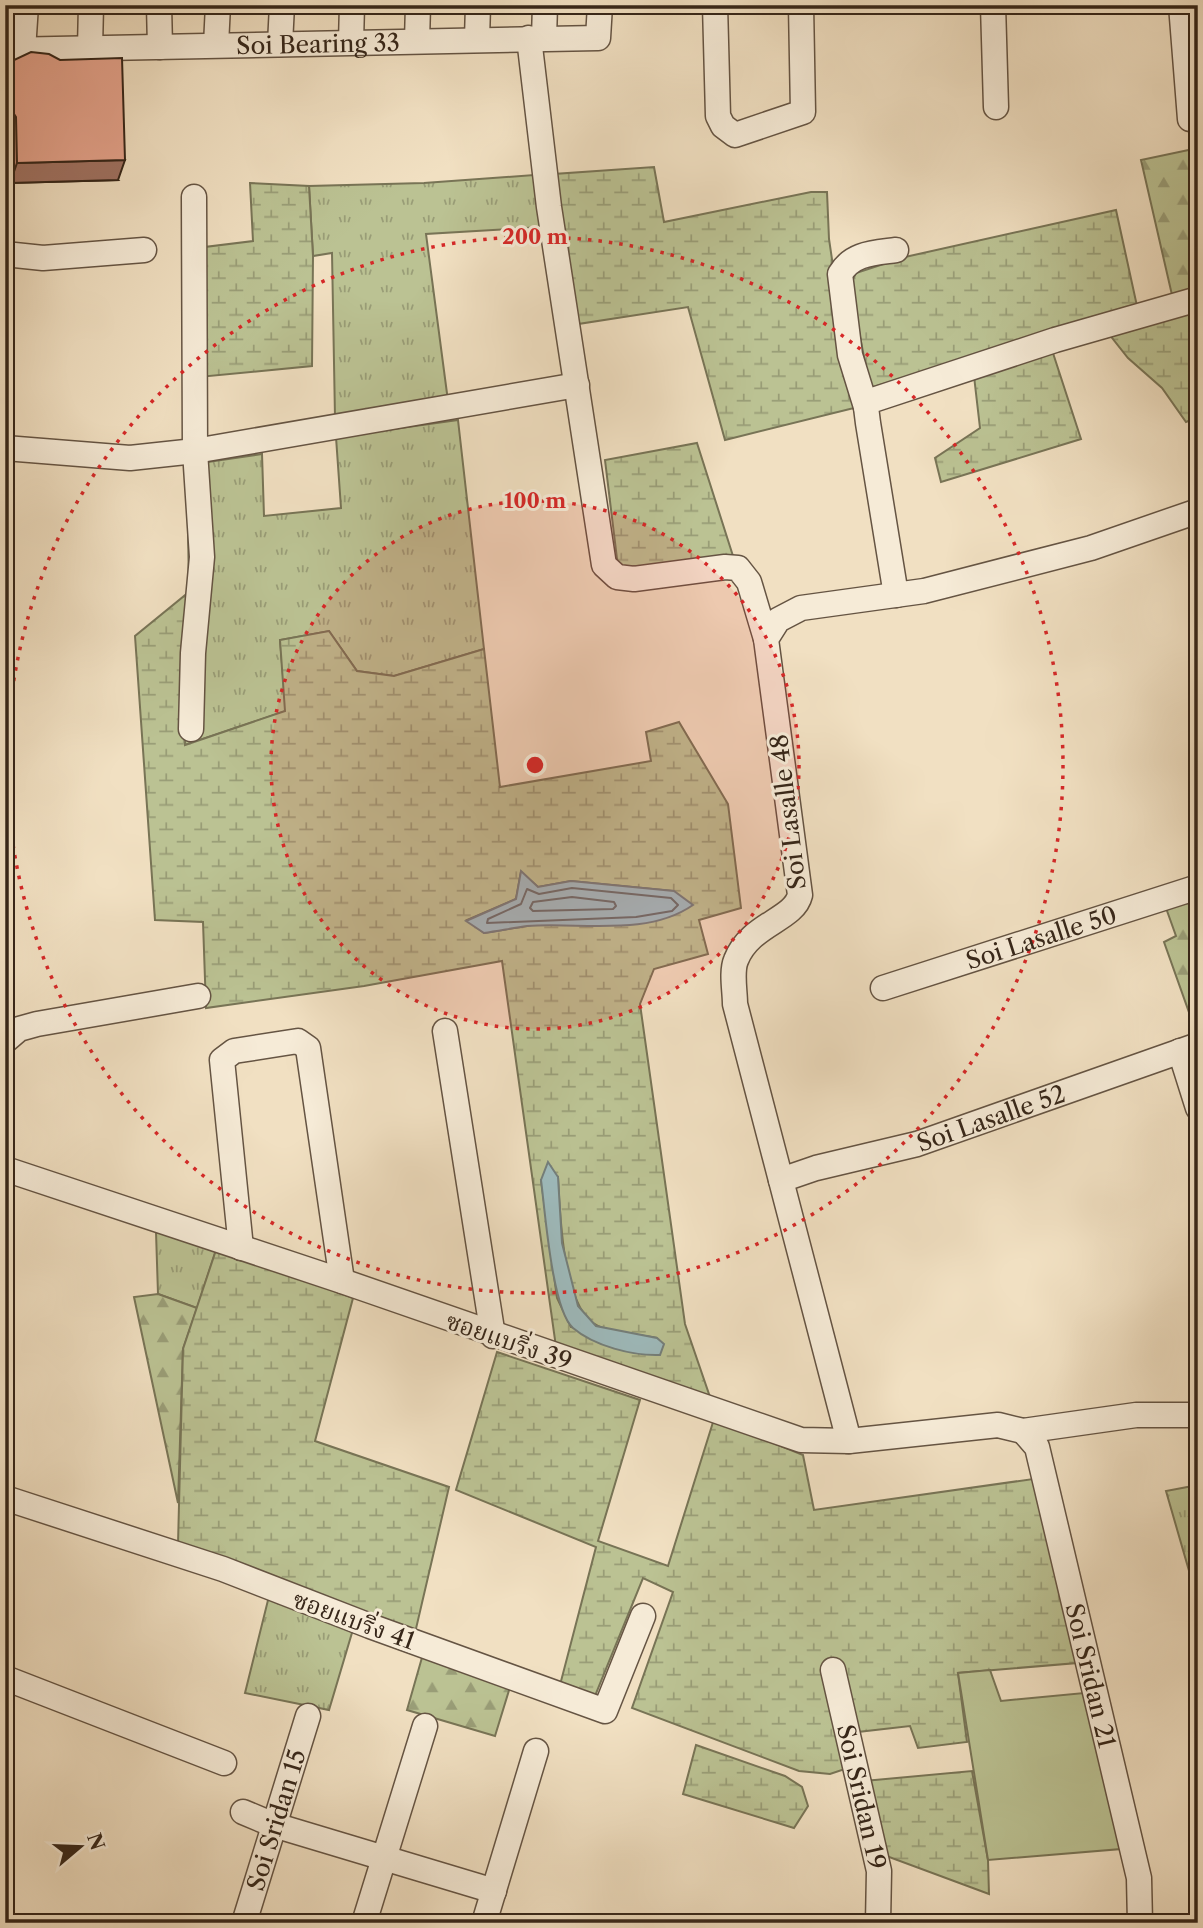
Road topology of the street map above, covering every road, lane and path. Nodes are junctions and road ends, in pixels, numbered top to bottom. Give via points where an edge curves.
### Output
1 (26, 5) edge
2 (91, 5) edge
3 (159, 5) edge
4 (218, 5) edge
5 (282, 5) edge
6 (352, 5) edge
7 (418, 5) edge
8 (478, 5) edge
9 (545, 5) edge
10 (600, 5) edge
11 (715, 5) edge
12 (802, 5) edge
13 (993, 5) edge
14 (1181, 5) edge
15 (537, 38) junction
16 (477, 40) junction
17 (417, 41) junction
18 (351, 43) junction
19 (280, 44) junction
20 (216, 46) junction
21 (160, 47) junction
22 (90, 48) junction
23 (14, 50) edge
24 (996, 107) dead end
25 (1190, 119) dead end
26 (194, 197) dead end
27 (144, 250) dead end
28 (896, 250) dead end
29 (5, 254) edge
30 (1198, 299) edge
31 (577, 385) junction
32 (866, 407) junction
33 (5, 448) edge
34 (195, 451) junction
35 (1198, 511) edge
36 (896, 595) junction
37 (766, 639) junction
38 (191, 729) dead end
39 (1198, 887) edge
40 (883, 988) dead end
41 (198, 996) dead end
42 (445, 1031) dead end
43 (5, 1041) edge
44 (1189, 1048) edge
45 (1198, 1108) edge
46 (5, 1169) edge
47 (780, 1180) junction
48 (241, 1248) junction
49 (342, 1281) junction
50 (493, 1336) junction
51 (1198, 1415) edge
52 (1023, 1431) junction
53 (849, 1441) junction
54 (5, 1498) edge
55 (643, 1616) dead end
56 (833, 1670) dead end
57 (5, 1678) edge
58 (308, 1716) dead end
59 (425, 1726) dead end
60 (536, 1751) dead end
61 (224, 1763) dead end
62 (243, 1812) dead end
63 (274, 1825) junction
64 (384, 1858) junction
65 (494, 1891) junction
66 (244, 1923) edge
67 (364, 1923) edge
68 (484, 1923) edge
69 (878, 1923) edge
70 (1140, 1923) edge

1 - 23 street
2 - 22 street
3 - 21 street
4 - 20 street
5 - 19 street
6 - 18 street
7 - 17 street
8 - 16 street
9 - 15 street
10 - 15 street, Soi Bearing 33 via 598,38
11 - 12 street via 718,116 723,127 735,135 803,112
13 - 24 street
14 - 25 street
15 - 16 street, Soi Bearing 33
15 - 31 street via 548,207
16 - 17 street, Soi Bearing 33
17 - 18 street, Soi Bearing 33
18 - 19 street, Soi Bearing 33
19 - 20 street, Soi Bearing 33
20 - 21 street, Soi Bearing 33
21 - 22 street, Soi Bearing 33
22 - 23 street, Soi Bearing 33
26 - 34 street
27 - 29 street via 43,258
28 - 32 street via 859,256 840,274 850,355
30 - 32 street via 965,370 870,401
31 - 34 street
31 - 37 street, Soi Lasalle 48 via 604,565 617,577 634,579 738,568 749,582
32 - 36 street
33 - 34 street via 130,458
34 - 38 street via 202,557
35 - 36 street via 1080,551 924,592
36 - 37 street via 801,608 778,621
37 - 47 street, Soi Lasalle 48 via 800,895 790,913 755,932 736,960 735,1004
39 - 40 street, Soi Lasalle 50
41 - 43 street via 37,1024 19,1029
42 - 50 street
44 - 45 street
44 - 47 street, Soi Lasalle 52 via 917,1144
46 - 48 street, ซอยแบริ่ง 39
47 - 53 street, Soi Lasalle 48
48 - 49 street, ซอยแบริ่ง 39
48 - 49 street via 222,1060 234,1051 298,1041 308,1048
49 - 50 street, ซอยแบริ่ง 39
50 - 53 street, ซอยแบริ่ง 39 via 794,1439
51 - 52 street, ซอยแบริ่ง 39 via 1136,1415
52 - 53 street, ซอยแบริ่ง 39 via 998,1425
52 - 70 street, Soi Sridan 21 via 1037,1447 1136,1864
54 - 55 street, ซอยแบริ่ง 41 via 223,1569 605,1711
56 - 69 street, Soi Sridan 19 via 879,1871
57 - 61 street
58 - 63 street, Soi Sridan 15
59 - 64 street
60 - 65 street
62 - 63 street
63 - 64 street
63 - 66 street, Soi Sridan 15
64 - 65 street
64 - 67 street
65 - 68 street

